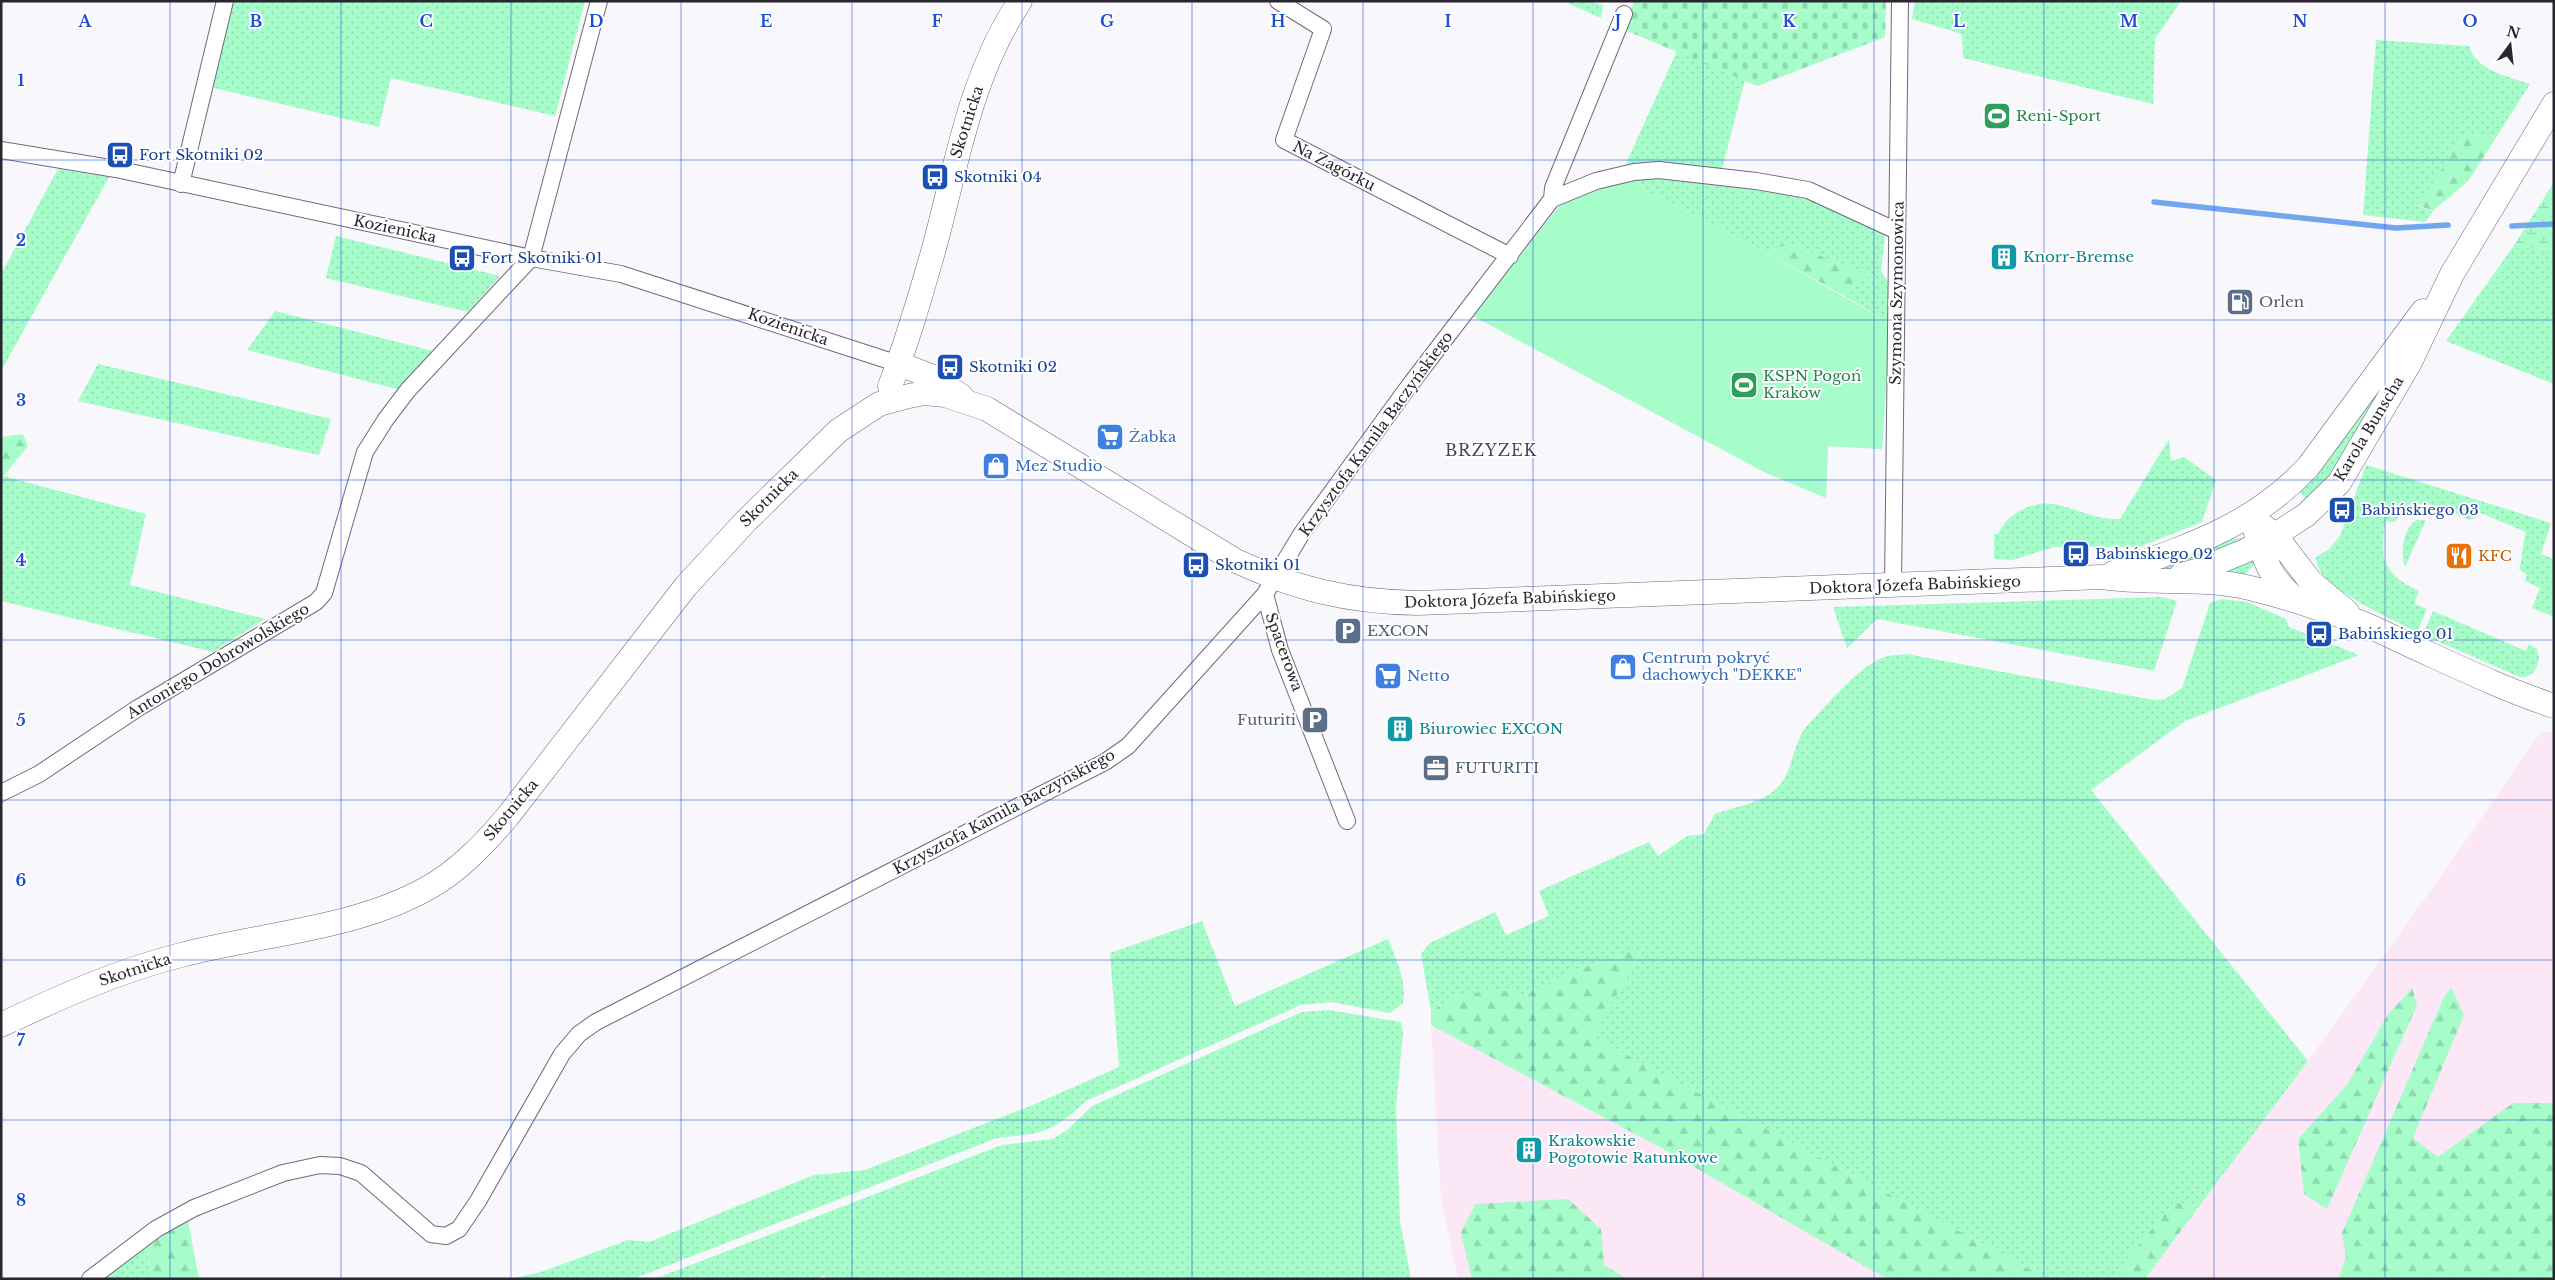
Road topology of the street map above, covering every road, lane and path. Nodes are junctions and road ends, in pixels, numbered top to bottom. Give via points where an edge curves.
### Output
1 (225, 1) edge
2 (599, 1) edge
3 (1020, 1) edge
4 (1278, 1) edge
5 (1900, 1) edge
6 (1624, 14) dead end
7 (2554, 104) edge
8 (1, 150) edge
9 (181, 184) junction
10 (1552, 199) junction
11 (1897, 231) junction
12 (1510, 256) junction
13 (531, 258) junction
14 (2452, 274) junction
15 (904, 366) junction
16 (901, 398) junction
17 (968, 401) junction
18 (2251, 516) junction
19 (2268, 539) junction
20 (2102, 577) junction
21 (2162, 579) junction
22 (1269, 586) junction
23 (1893, 586) junction
24 (2296, 600) junction
25 (2363, 624) junction
26 (2554, 706) edge
27 (1, 792) edge
28 (1347, 821) dead end
29 (1, 1025) edge
30 (90, 1279) edge

1 - 9 street
2 - 13 street, Antoniego Dobrowolskiego
3 - 15 main road, Skotnicka via 994,48 968,111
4 - 12 street, Na Zagórku via 1323,29 1284,140
5 - 11 street, Szymona Szymonowica
6 - 10 street via 1553,188
7 - 14 main road, Karola Bunscha
8 - 9 street, Kozienicka via 116,169
9 - 13 street, Kozienicka
10 - 11 street via 1596,181 1659,170 1808,190
10 - 12 street, Krzysztofa Kamila Baczyńskiego
11 - 23 street, Szymona Szymonowica
12 - 22 street, Krzysztofa Kamila Baczyńskiego via 1302,533
13 - 15 street, Kozienicka via 621,274
13 - 27 street, Antoniego Dobrowolskiego via 408,390 386,419 366,452 337,554 324,592 316,602 138,708 39,774
14 - 18 main road, Karola Bunscha via 2308,467 2286,490
14 - 19 main road, Karola Bunscha via 2409,364 2339,483 2306,515
15 - 16 main road, Skotnicka via 890,386
15 - 17 main road via 933,377
16 - 17 main road, Skotnicka via 931,394
16 - 29 main road, Skotnicka via 865,412 838,431 746,521 676,599 502,823 483,844 428,888 397,904 354,917 182,954 125,970
17 - 22 main road, Doktora Józefa Babińskiego via 1004,418 1234,560
18 - 19 main road, Doktora Józefa Babińskiego
18 - 20 main road, Doktora Józefa Babińskiego via 2176,551
19 - 21 main road, Karola Bunscha via 2199,570
19 - 24 main road, Doktora Józefa Babińskiego via 2263,557 2274,579
19 - 25 main road, Doktora Józefa Babińskiego via 2331,601
20 - 21 main road, Doktora Józefa Babińskiego via 2125,581
20 - 23 main road, Doktora Józefa Babińskiego
21 - 24 main road, Doktora Józefa Babińskiego via 2247,587
22 - 23 main road, Doktora Józefa Babińskiego via 1418,603
22 - 28 street, Spacerowa via 1280,650
22 - 30 street, Krzysztofa Kamila Baczyńskiego via 1128,746 1105,762 596,1022 579,1034 562,1054 478,1202 459,1229 446,1236 431,1234 361,1173 340,1166 320,1165 283,1173 194,1208 156,1229
24 - 25 main road, Doktora Józefa Babińskiego
25 - 26 main road, Doktora Józefa Babińskiego

